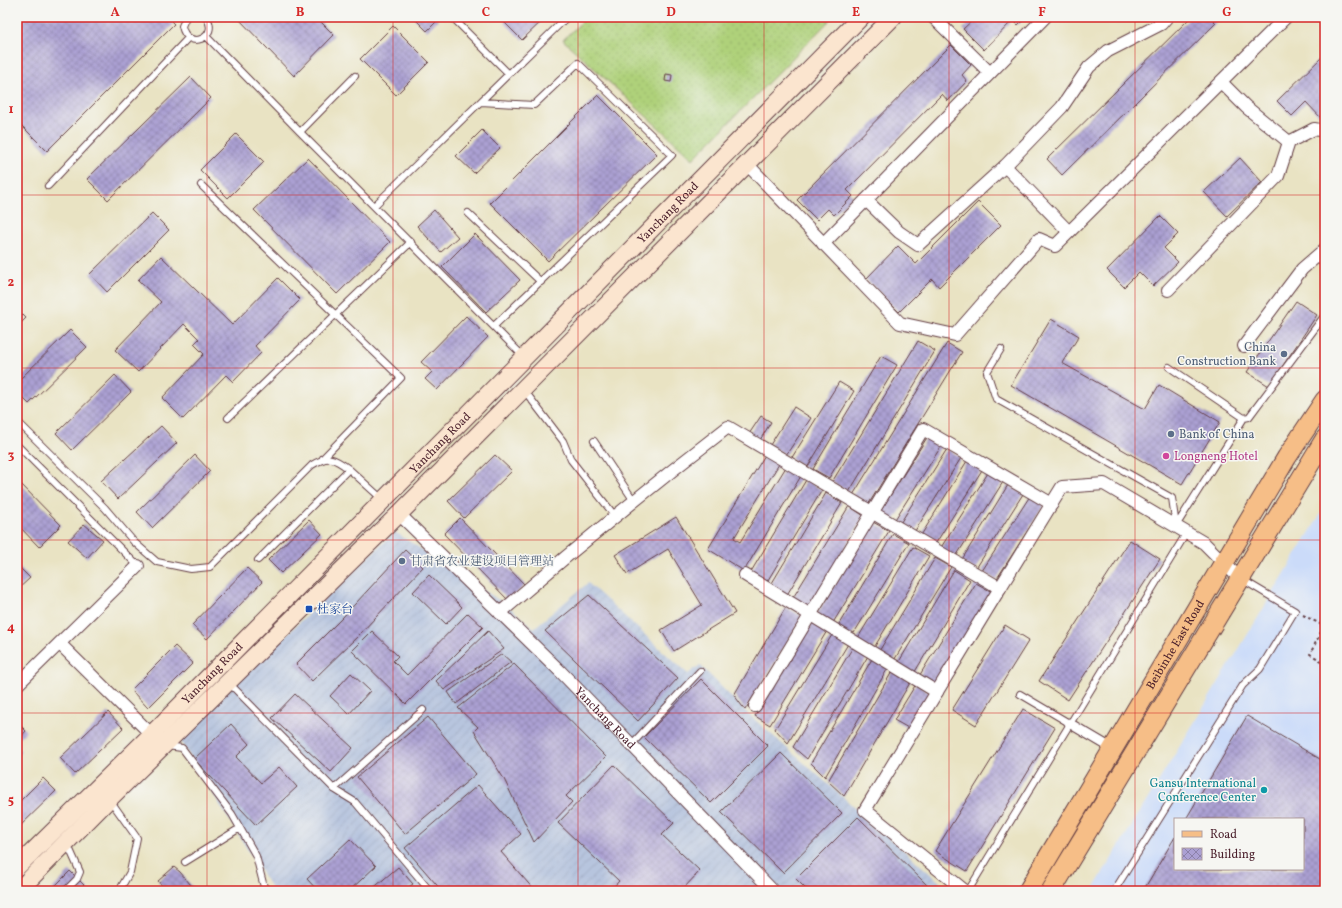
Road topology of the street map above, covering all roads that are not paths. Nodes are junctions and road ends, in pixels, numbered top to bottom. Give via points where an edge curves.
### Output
1 (178, 17) edge
2 (206, 17) edge
3 (452, 17) edge
4 (567, 17) edge
5 (861, 17) edge
6 (893, 17) edge
7 (932, 17) edge
8 (1046, 17) edge
9 (1167, 17) edge
10 (1286, 17) edge
11 (185, 20) edge
12 (206, 36) junction
13 (188, 38) junction
14 (990, 73) junction
15 (509, 74) junction
16 (355, 76) dead end
17 (1221, 82) junction
18 (481, 102) junction
19 (300, 132) junction
20 (1325, 132) edge
21 (1289, 142) junction
22 (747, 164) junction
23 (1005, 166) junction
24 (201, 185) dead end
25 (48, 186) dead end
26 (866, 200) junction
27 (374, 206) junction
28 (468, 213) dead end
29 (1069, 232) junction
30 (411, 242) junction
31 (823, 244) junction
32 (1325, 249) edge
33 (541, 282) junction
34 (1168, 290) dead end
35 (335, 315) junction
36 (1325, 315) edge
37 (494, 326) junction
38 (1244, 346) dead end
39 (1001, 350) dead end
40 (525, 357) junction
41 (1169, 367) dead end
42 (524, 389) junction
43 (1325, 400) edge
44 (228, 418) dead end
45 (1244, 418) junction
46 (17, 421) edge
47 (1325, 439) edge
48 (594, 441) dead end
49 (17, 445) edge
50 (323, 458) junction
51 (349, 469) junction
52 (382, 499) junction
53 (634, 501) junction
54 (1052, 504) junction
55 (872, 512) junction
56 (399, 514) junction
57 (615, 516) junction
58 (1182, 529) junction
59 (258, 560) dead end
60 (1224, 564) junction
61 (138, 566) joint
62 (745, 576) dead end
63 (1240, 579) junction
64 (1000, 588) junction
65 (500, 613) junction
66 (810, 615) junction
67 (60, 644) junction
68 (700, 672) dead end
69 (228, 682) junction
70 (17, 685) edge
71 (937, 692) junction
72 (1020, 694) dead end
73 (755, 706) dead end
74 (423, 710) dead end
75 (1069, 723) junction
76 (157, 740) junction
77 (631, 745) junction
78 (1113, 749) junction
79 (334, 789) junction
80 (109, 799) junction
81 (240, 828) junction
82 (66, 842) junction
83 (185, 862) dead end
84 (17, 867) edge
85 (18, 891) edge
86 (65, 891) edge
87 (119, 891) edge
88 (266, 891) edge
89 (430, 891) edge
90 (773, 891) edge
91 (967, 891) edge
92 (1028, 891) edge
93 (1051, 891) edge
94 (1114, 891) edge

1 - 11 lane
2 - 12 lane via 210,28
3 - 15 lane
4 - 15 lane
5 - 40 main road, Yanchang Road
6 - 22 main road, Yanchang Road
7 - 14 street
8 - 14 street
9 - 23 street via 1161,24 1108,51 1089,68 1062,107
10 - 17 street
11 - 13 lane via 183,30
12 - 13 lane via 198,40
12 - 19 lane
13 - 25 lane
14 - 26 street
15 - 18 lane
16 - 19 lane
17 - 21 street via 1246,107
17 - 29 street
18 - 27 lane
18 - 33 lane via 534,105 578,63 672,155
19 - 27 lane
20 - 21 street via 1314,129
21 - 34 street via 1278,176
22 - 31 street
22 - 42 main road, Yanchang Road
23 - 26 street via 918,245 899,232
23 - 29 street
24 - 35 lane
26 - 31 street
27 - 30 lane
28 - 33 lane
29 - 31 street via 1055,246 1039,239 955,335 900,323
30 - 35 lane
30 - 37 lane
32 - 38 street via 1302,269
33 - 37 lane
35 - 44 lane
35 - 50 lane via 401,378
36 - 45 lane via 1249,417
37 - 40 lane
39 - 58 lane via 987,372 996,399 1172,498
40 - 52 main road, Yanchang Road
41 - 45 lane
42 - 56 main road, Yanchang Road
42 - 57 lane via 563,441 571,460
43 - 60 main road, Beibinhe East Road
45 - 58 lane
46 - 50 lane via 105,508 134,542 157,562 191,569 210,567 312,464
47 - 63 main road, Beibinhe East Road
48 - 53 lane
49 - 61 lane
50 - 51 lane via 336,460
51 - 52 lane
51 - 59 lane
52 - 76 main road, Yanchang Road
53 - 55 street via 728,427
53 - 57 street
54 - 55 street via 923,429
54 - 58 street via 1062,487 1104,484
54 - 64 street
55 - 64 street
55 - 66 street
56 - 65 street, Yanchang Road
56 - 69 main road, Yanchang Road
57 - 65 street
58 - 60 street via 1204,543
58 - 75 lane
60 - 63 street
60 - 78 main road, Beibinhe East Road
61 - 67 street
62 - 66 street
63 - 93 main road, Beibinhe East Road
63 - 94 lane via 1295,611 1260,669 1242,685
64 - 71 street
65 - 77 street, Yanchang Road
66 - 71 street
66 - 73 street
67 - 70 street
67 - 76 street
68 - 77 lane
69 - 76 main road, Yanchang Road
69 - 79 lane
71 - 91 street via 865,810
72 - 75 lane
74 - 79 lane
75 - 78 street
75 - 91 lane
76 - 80 main road, Yanchang Road
76 - 81 lane via 182,748
76 - 84 main road, Yanchang Road
77 - 90 street, Yanchang Road
78 - 92 main road, Beibinhe East Road
79 - 89 lane via 355,802
80 - 82 main road, Yanchang Road
80 - 87 lane via 137,838 130,872
81 - 83 lane
81 - 88 lane via 256,856
82 - 85 main road, Yanchang Road
82 - 86 lane via 80,872

